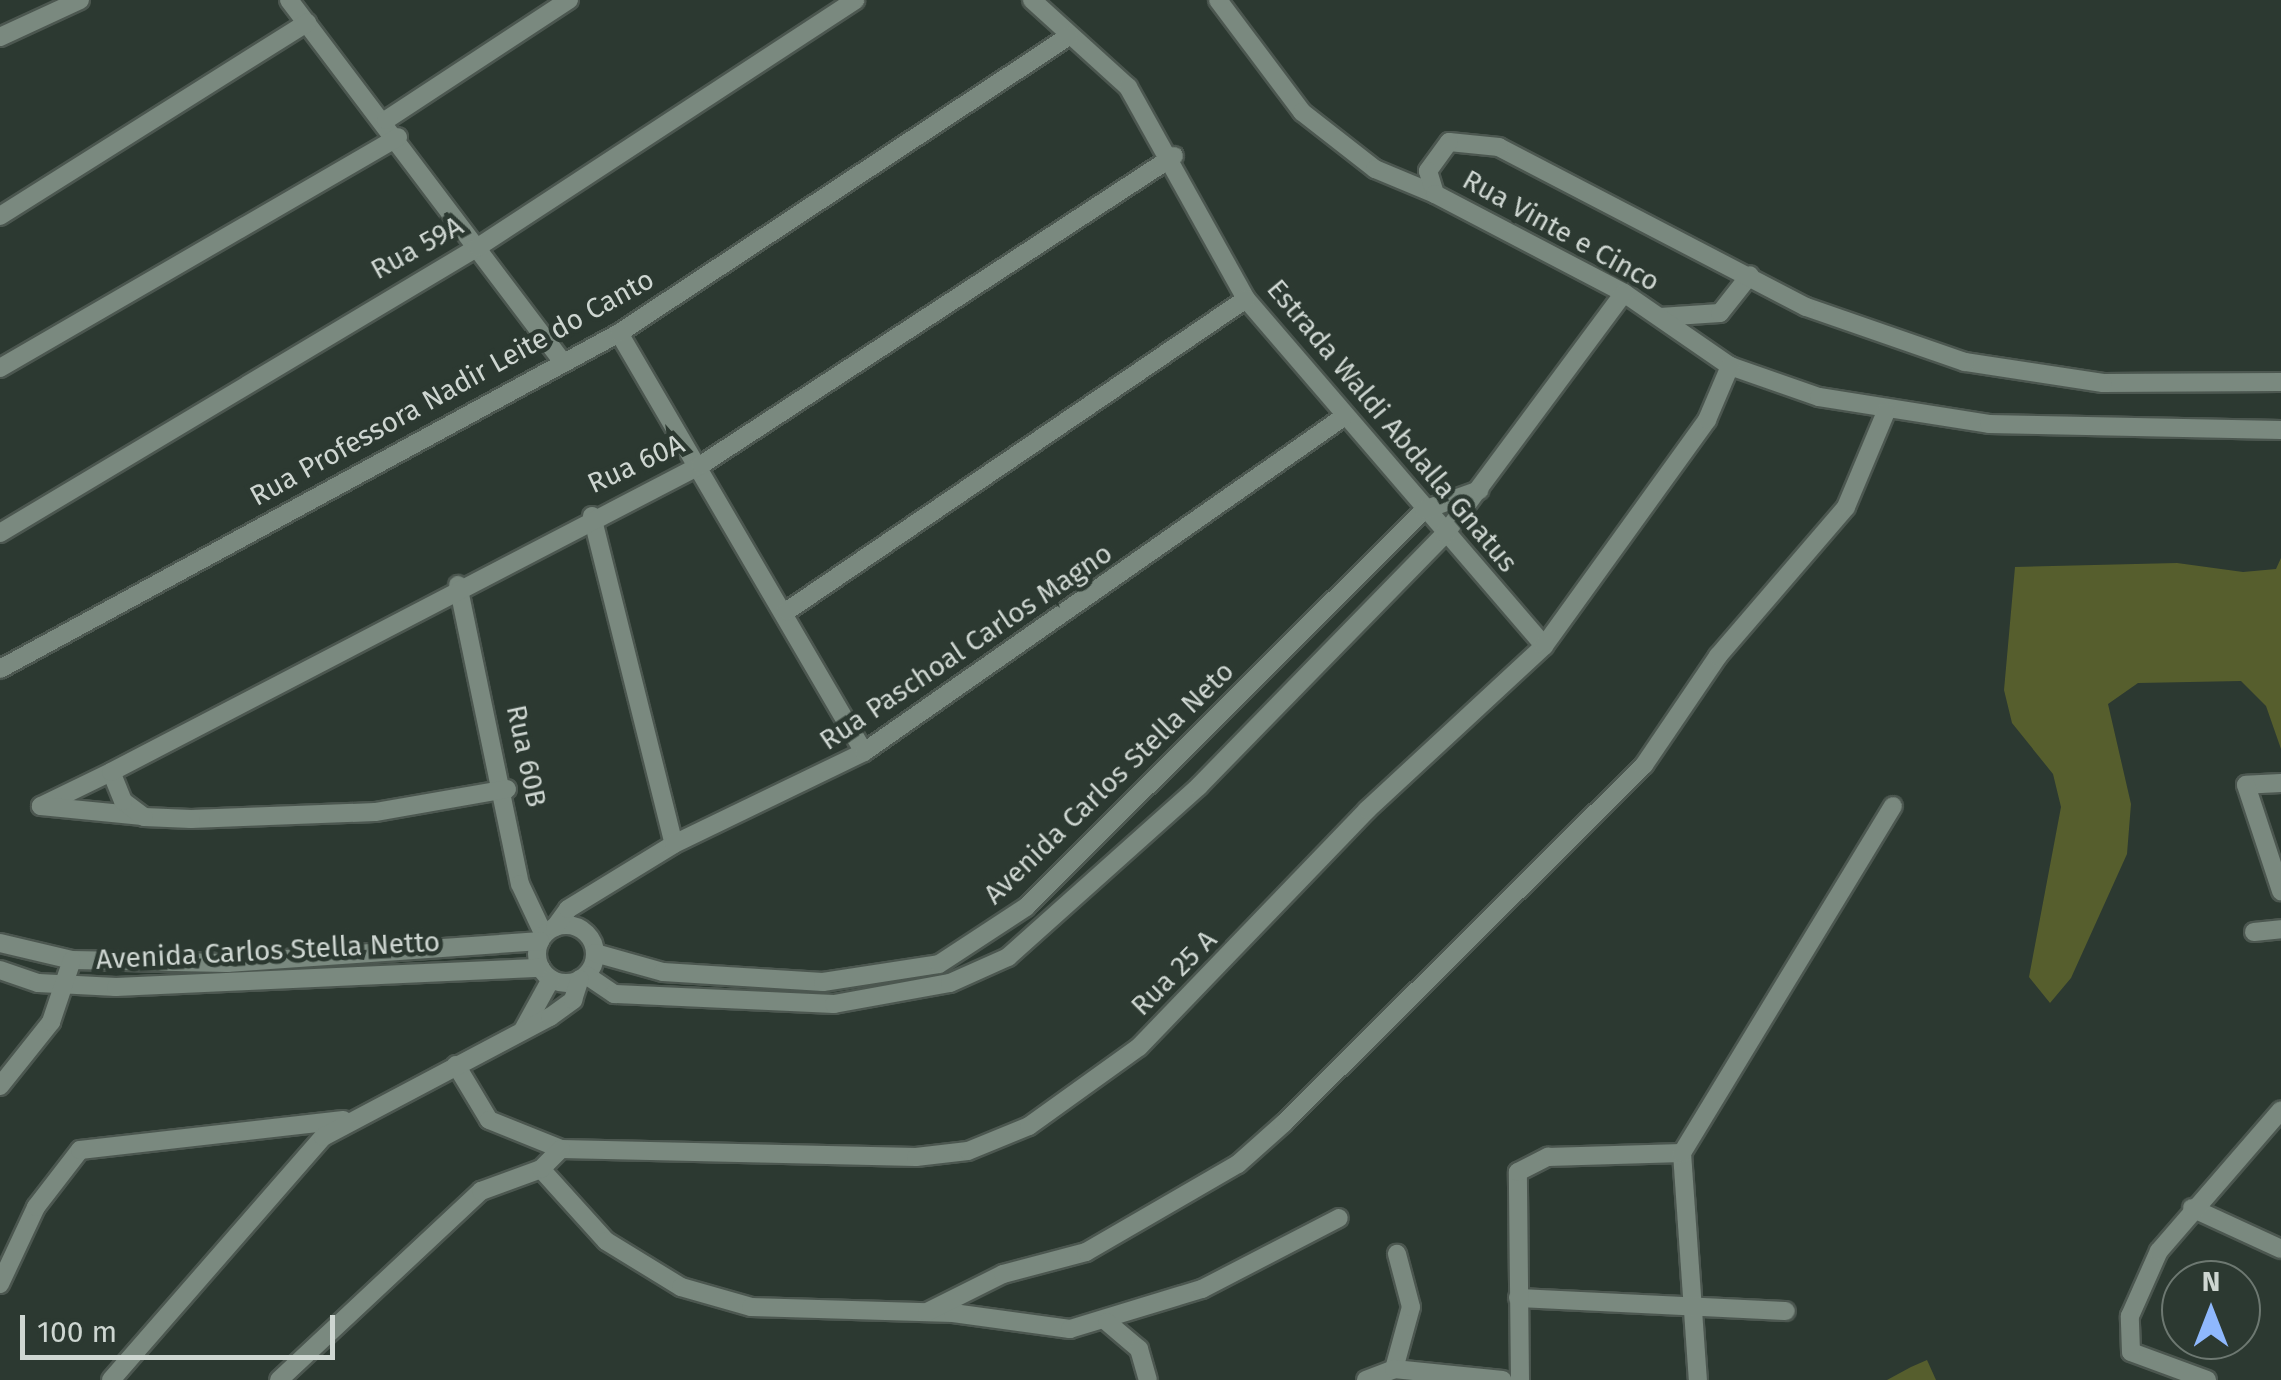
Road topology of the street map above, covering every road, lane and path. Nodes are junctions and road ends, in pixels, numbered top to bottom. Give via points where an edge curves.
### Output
1 (80, 0) edge
2 (289, 0) edge
3 (569, 0) edge
4 (855, 0) edge
5 (1032, 0) edge
6 (1218, 0) edge
7 (307, 23) junction
8 (1069, 36) junction
9 (0, 37) edge
10 (386, 120) junction
11 (398, 136) junction
12 (1174, 156) junction
13 (1435, 194) junction
14 (0, 216) edge
15 (478, 246) junction
16 (1750, 275) junction
17 (1624, 293) junction
18 (1246, 299) junction
19 (1659, 317) junction
20 (619, 333) junction
21 (562, 362) junction
22 (1730, 366) junction
23 (0, 368) edge
24 (2281, 382) edge
25 (1886, 412) junction
26 (1345, 416) junction
27 (2281, 430) edge
28 (701, 465) junction
29 (1483, 489) junction
30 (1424, 510) junction
31 (592, 516) junction
32 (0, 533) edge
33 (1446, 534) junction
34 (458, 585) junction
35 (787, 611) junction
36 (1544, 646) junction
37 (0, 669) edge
38 (864, 752) junction
39 (113, 780) junction
40 (2281, 783) edge
41 (507, 789) junction
42 (1893, 806) dead end
43 (144, 816) junction
44 (674, 844) junction
45 (2281, 891) edge
46 (600, 894) junction
47 (2281, 929) edge
48 (2254, 932) dead end
49 (546, 934) junction
50 (0, 943) edge
51 (593, 946) junction
52 (72, 960) junction
53 (0, 970) edge
54 (546, 973) junction
55 (583, 977) junction
56 (66, 987) junction
57 (522, 1030) junction
58 (456, 1064) junction
59 (0, 1086) edge
60 (2281, 1110) edge
61 (343, 1120) junction
62 (561, 1149) junction
63 (1682, 1153) junction
64 (541, 1169) junction
65 (2192, 1208) junction
66 (1339, 1218) dead end
67 (2281, 1250) edge
68 (1397, 1254) dead end
69 (0, 1284) edge
70 (1518, 1298) junction
71 (1786, 1311) dead end
72 (927, 1312) junction
73 (1694, 1313) junction
74 (1106, 1322) junction
75 (1394, 1369) junction
76 (2166, 1374) edge
77 (111, 1380) edge
78 (278, 1380) edge
79 (1148, 1380) edge
80 (1366, 1380) edge
81 (1502, 1380) edge
82 (1520, 1380) edge
83 (1698, 1380) edge
84 (2207, 1380) edge

1 - 9 street
2 - 7 street
3 - 10 street
4 - 15 street, Rua 59A
5 - 8 street, Estrada Waldi Abdalla Gnatus
6 - 13 street via 1302,112 1376,169
7 - 10 street
7 - 14 street
8 - 12 street, Estrada Waldi Abdalla Gnatus via 1100,53
8 - 20 street, Rua Professora Nadir Leite do Canto
10 - 11 street
11 - 15 street
11 - 23 street
12 - 18 street, Estrada Waldi Abdalla Gnatus
12 - 28 street, Rua 60A
13 - 16 street, Rua Vinte e Cinco via 1428,171 1449,142 1499,146
13 - 17 street, Rua Vinte e Cinco
15 - 21 street
15 - 32 street, Rua 59A
16 - 19 street via 1720,314
16 - 24 street, Rua Vinte e Cinco via 1822,313 1965,362 2103,383
17 - 19 street, Rua Vinte e Cinco
17 - 29 street
18 - 26 street, Estrada Waldi Abdalla Gnatus
18 - 35 street
19 - 22 street, Rua Vinte e Cinco
20 - 21 street, Rua Professora Nadir Leite do Canto
20 - 28 street
21 - 37 street, Rua Professora Nadir Leite do Canto
22 - 25 street, Rua Vinte e Cinco
22 - 36 street, Rua 25 A via 1708,420
25 - 27 street, Rua Vinte e Cinco via 2072,430
25 - 72 street via 1846,507 1718,656 1644,765 1238,1164 1086,1252 1003,1274
26 - 30 street, Estrada Waldi Abdalla Gnatus
26 - 38 street, Rua Paschoal Carlos Magno
28 - 31 street, Rua 60A
28 - 35 street
29 - 30 street, Avenida Carlos Stella Neto
29 - 33 street
30 - 33 street, Estrada Waldi Abdalla Gnatus
30 - 51 street, Avenida Carlos Stella Neto via 1026,908 939,964 823,982 663,972
31 - 34 street, Rua 60A
31 - 44 street
33 - 36 street, Estrada Waldi Abdalla Gnatus
33 - 55 street via 1198,786 1008,956 950,984 834,1004 614,994
34 - 39 street, Rua 60A
34 - 41 street, Rua 60B
35 - 38 street
36 - 62 street, Rua 25 A via 1367,810 1139,1047 1029,1126 968,1151 916,1157
38 - 44 street, Rua Paschoal Carlos Magno
39 - 43 street
39 - 43 street, Rua 60A via 40,806
40 - 45 street via 2246,785
41 - 43 street via 375,812
41 - 49 street, Rua 60B via 520,884
42 - 63 street
44 - 46 street, Rua Paschoal Carlos Magno
46 - 49 street, Rua Paschoal Carlos Magno via 568,908
46 - 51 street
47 - 48 street
49 - 51 street, Avenida Carlos Stella Neto
49 - 52 street via 368,954
49 - 54 street
50 - 52 street
51 - 55 street
52 - 56 street
53 - 56 street, Avenida Carlos Stella Netto
54 - 55 street, Avenida Carlos Stella Netto
54 - 56 street, Avenida Carlos Stella Netto
54 - 57 street
55 - 57 street via 573,1000
56 - 59 street via 31,1056
57 - 58 street
58 - 61 street
58 - 62 street, Rua 25 A via 489,1120
60 - 65 street
61 - 69 street via 80,1150 46,1190
61 - 77 street via 186,1284
62 - 64 street
63 - 70 street via 1529,1161 1516,1188
63 - 73 street
64 - 72 street via 606,1240 681,1287 751,1307
64 - 78 street via 481,1192
65 - 67 street
65 - 76 street via 2160,1251 2126,1331 2131,1352
66 - 74 street via 1202,1288
68 - 75 street via 1411,1307
70 - 73 street
70 - 82 street
71 - 73 street
72 - 74 street via 1070,1329
73 - 83 street
74 - 79 street via 1139,1349
75 - 80 street
75 - 81 street
76 - 84 street

